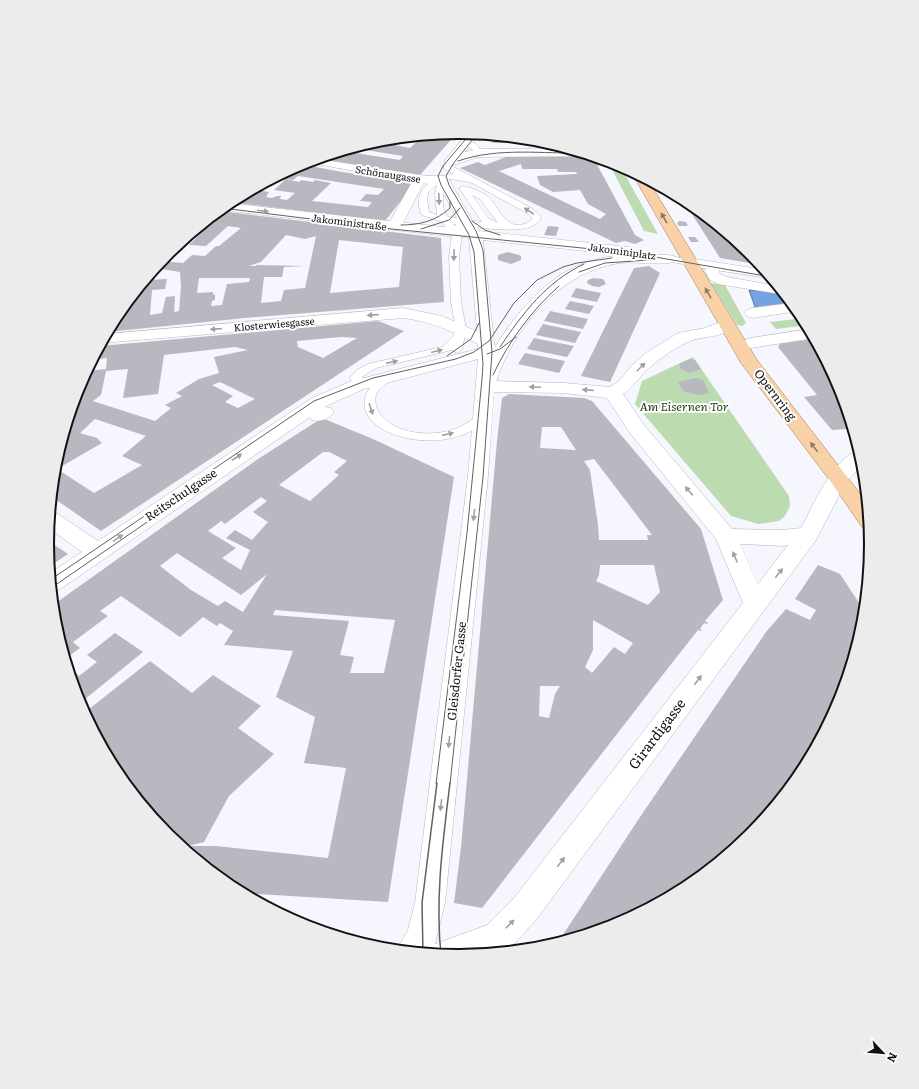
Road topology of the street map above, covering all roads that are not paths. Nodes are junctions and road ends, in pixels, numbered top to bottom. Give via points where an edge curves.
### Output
1 (470, 139) edge
2 (472, 139) edge
3 (560, 152) edge
4 (479, 153) junction
5 (324, 163) edge
6 (436, 176) junction
7 (644, 184) edge
8 (461, 187) junction
9 (233, 208) edge
10 (463, 225) junction
11 (496, 225) junction
12 (399, 226) junction
13 (514, 226) junction
14 (669, 259) junction
15 (689, 262) junction
16 (710, 273) dead end
17 (762, 275) edge
18 (737, 280) junction
19 (773, 289) edge
20 (789, 308) edge
21 (726, 325) junction
22 (455, 330) junction
23 (807, 335) edge
24 (110, 338) edge
25 (751, 343) dead end
26 (487, 347) junction
27 (441, 363) junction
28 (387, 377) junction
29 (358, 385) junction
30 (486, 386) junction
31 (612, 393) junction
32 (483, 415) junction
33 (855, 458) edge
34 (859, 473) edge
35 (838, 477) junction
36 (864, 513) edge
37 (55, 522) edge
38 (808, 534) junction
39 (726, 536) junction
40 (98, 552) junction
41 (56, 581) edge
42 (755, 604) junction
43 (430, 903) junction
44 (415, 948) edge
45 (433, 949) edge
46 (462, 950) edge

1 - 6 street
2 - 4 lane
3 - 4 street
4 - 6 street via 466,155
5 - 6 street, Schönaugasse
6 - 8 lane
6 - 10 street, Jakominiplatz via 456,205 451,213
6 -> 10 lane via 440,213
6 - 10 lane, Jakominiplatz via 424,192 425,213
6 - 12 street
13 -> 6 lane, Jakominiplatz via 534,223 537,217 469,180
15 -> 7 main road, Opernring
8 - 11 lane via 468,193 485,220
8 - 13 lane via 482,197 502,222
9 -> 12 street, Jakoministraße
10 - 11 lane, Jakominiplatz
10 - 12 street, Jakoministraße
10 - 12 street, Jakominiplatz
10 - 14 street, Jakominiplatz
10 -> 22 lane via 454,256
10 - 26 street via 478,250
11 - 13 lane, Jakominiplatz
14 - 15 lane
14 - 30 street, Jakominiplatz via 611,260 584,266 571,273 527,314 493,364
15 - 17 street
21 -> 15 main road, Opernring
16 - 18 street via 723,281
18 - 19 street
18 - 20 street via 753,316
31 -> 21 street via 625,385 652,357 684,336 709,332
35 -> 21 main road, Opernring via 750,363
22 -> 24 street, Klosterwiesgasse via 431,316 403,313
22 - 26 street
22 - 27 street
29 -> 22 lane via 356,377 372,366 446,349 452,345
23 - 25 street
26 - 27 street
26 - 30 street
27 - 28 street
28 - 29 street
28 -> 32 lane via 371,393 369,406 380,422 397,432 422,437 448,435 474,423
40 -> 29 street, Reitschulgasse
31 -> 30 street via 564,388
30 - 32 street, Gleisdorfer Gasse
39 -> 31 street via 638,429
32 -> 43 street, Gleisdorfer Gasse
33 - 35 street, Girardigasse
34 - 35 street
35 - 36 main road, Opernring
35 - 38 street, Girardigasse
37 - 40 street
38 - 39 street via 783,538
42 -> 38 street, Girardigasse
42 -> 39 street
40 - 41 street, Reitschulgasse
46 -> 42 street, Girardigasse via 497,937 525,909
43 - 44 street, Gleisdorfer Gasse via 422,937
43 - 45 lane

